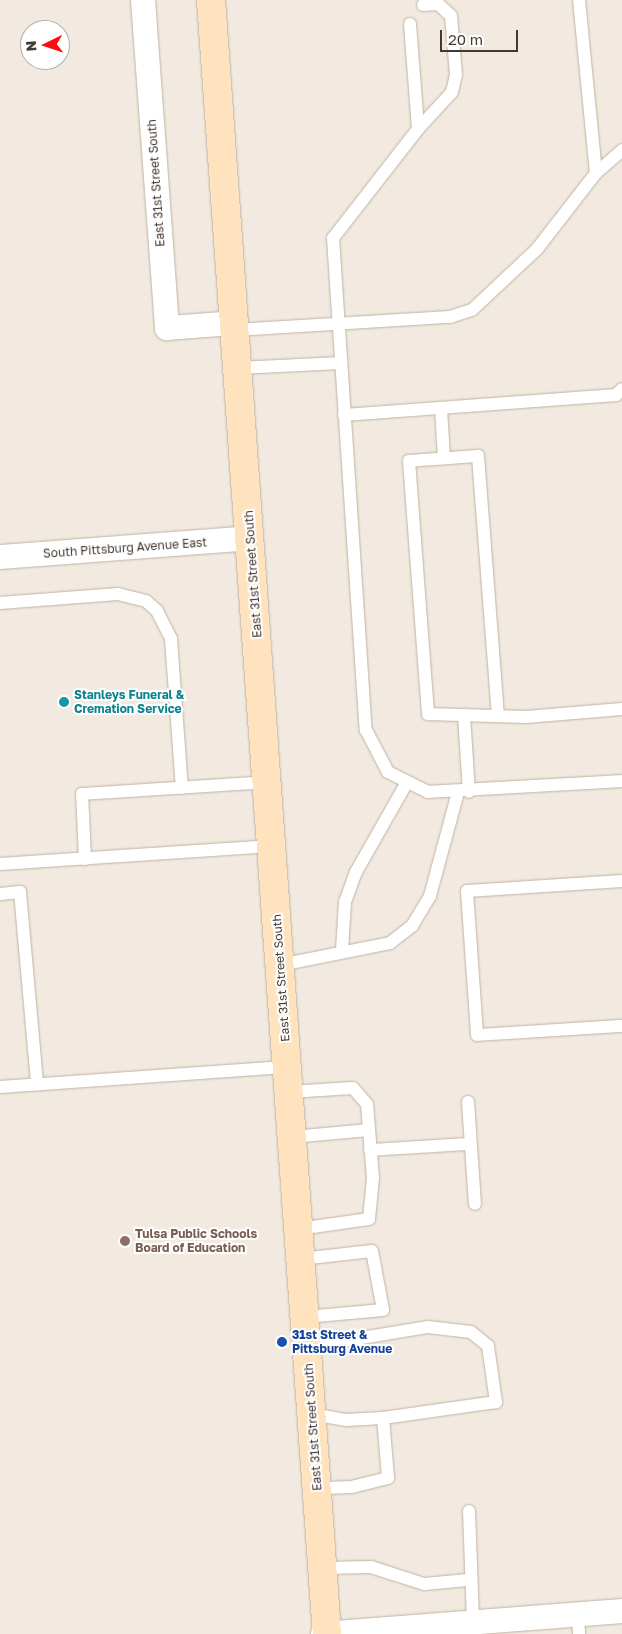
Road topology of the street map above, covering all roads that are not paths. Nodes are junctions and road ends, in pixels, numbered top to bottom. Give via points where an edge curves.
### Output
1 (143, 0) edge
2 (211, 0) edge
3 (579, 0) edge
4 (424, 5) dead end
5 (410, 24) dead end
6 (418, 129) junction
7 (622, 150) edge
8 (596, 173) junction
9 (338, 324) junction
10 (235, 327) junction
11 (341, 363) junction
12 (238, 368) junction
13 (622, 389) edge
14 (441, 408) junction
15 (344, 415) junction
16 (444, 458) junction
17 (250, 538) junction
18 (0, 557) edge
19 (0, 603) edge
20 (622, 709) edge
21 (464, 715) junction
22 (498, 716) junction
23 (622, 781) edge
24 (267, 782) junction
25 (406, 784) junction
26 (182, 788) junction
27 (463, 792) junction
28 (272, 846) junction
29 (85, 859) junction
30 (0, 864) edge
31 (622, 881) edge
32 (0, 894) edge
33 (342, 950) junction
34 (280, 965) junction
35 (622, 1026) edge
36 (288, 1079) junction
37 (37, 1084) junction
38 (0, 1087) edge
39 (468, 1102) dead end
40 (369, 1130) junction
41 (292, 1137) junction
42 (469, 1144) junction
43 (370, 1150) junction
44 (475, 1204) dead end
45 (299, 1229) junction
46 (301, 1259) junction
47 (305, 1318) junction
48 (307, 1346) junction
49 (312, 1414) junction
50 (383, 1418) junction
51 (317, 1488) junction
52 (469, 1511) dead end
53 (323, 1568) junction
54 (468, 1580) junction
55 (622, 1611) edge
56 (473, 1622) junction
57 (578, 1624) edge
58 (326, 1634) edge

1 - 10 street, East 31st Street South via 167,328
2 - 10 main road, East 31st Street South
3 - 8 lane
4 - 6 lane via 438,4 451,16 456,75 452,92
5 - 6 lane
6 - 9 lane via 332,238
7 - 8 lane
8 - 9 lane via 537,249 472,310 450,317
9 - 10 lane
9 - 11 lane
10 - 12 main road, East 31st Street South
11 - 12 lane
11 - 15 lane
12 - 17 main road, East 31st Street South
13 - 14 lane via 616,395
14 - 15 lane
14 - 16 lane
15 - 25 lane via 366,730 388,772
16 - 21 lane via 410,461 428,714
16 - 22 lane via 478,456
17 - 18 street, South Pittsburg Avenue East
17 - 24 main road, East 31st Street South
19 - 26 lane via 118,594 141,599 158,611 170,639
20 - 22 lane
21 - 22 lane
21 - 27 lane
23 - 27 lane
24 - 26 lane
24 - 28 main road, East 31st Street South
25 - 27 lane via 428,792
25 - 33 lane via 356,872 345,902
26 - 29 lane via 82,794
27 - 33 lane via 430,896 412,926 390,943
28 - 29 lane
28 - 34 main road, East 31st Street South
29 - 30 lane
31 - 35 lane via 467,891 477,1035
32 - 37 lane via 20,892
33 - 34 lane
34 - 36 main road, East 31st Street South
36 - 37 lane
36 - 40 lane via 353,1088 367,1104
36 - 41 main road, East 31st Street South
37 - 38 lane
39 - 42 lane
40 - 41 lane
40 - 43 lane
41 - 45 main road, East 31st Street South
42 - 43 lane
42 - 44 lane
43 - 45 lane via 368,1219
45 - 46 main road, East 31st Street South
46 - 47 main road, East 31st Street South
46 - 47 lane via 372,1250 383,1310
47 - 48 main road, East 31st Street South
48 - 49 main road, East 31st Street South
48 - 50 lane via 428,1327 471,1332 488,1346 496,1402
49 - 50 lane via 346,1420
49 - 51 main road, East 31st Street South
50 - 51 lane via 388,1478 351,1487
51 - 53 main road, East 31st Street South
52 - 54 lane
53 - 54 lane via 371,1567 424,1584
53 - 58 main road, East 31st Street South
54 - 56 lane
55 - 57 street
56 - 57 street
56 - 58 street

